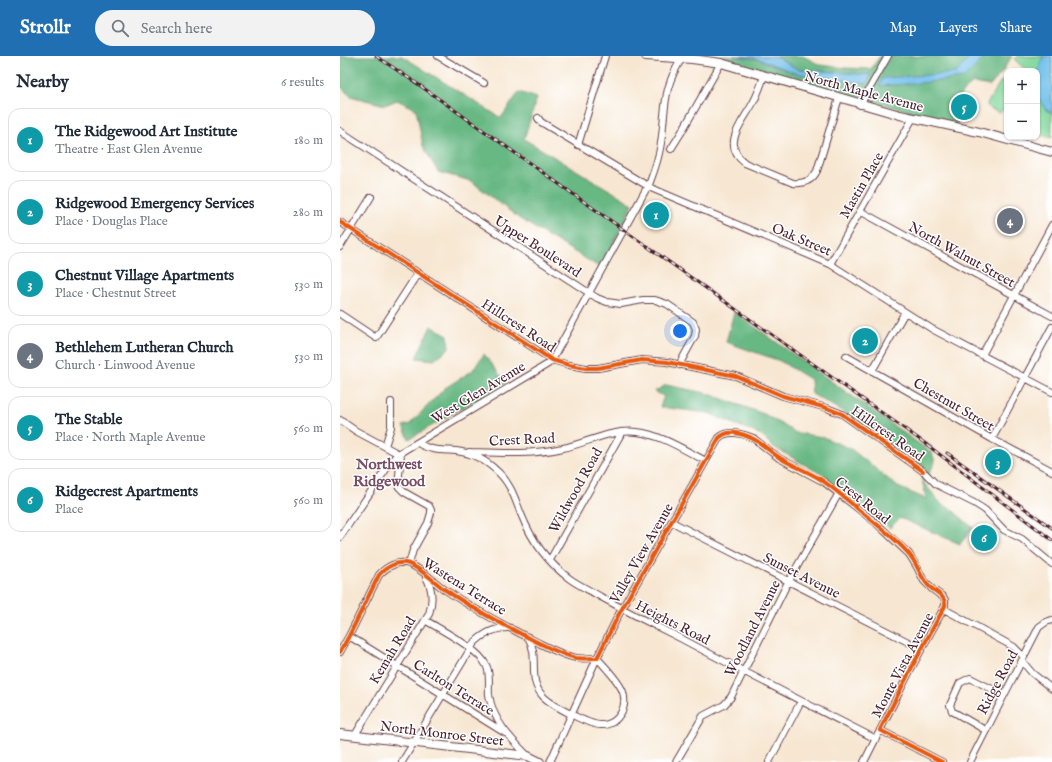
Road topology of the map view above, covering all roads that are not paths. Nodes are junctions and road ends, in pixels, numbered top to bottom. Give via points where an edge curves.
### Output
1 (439, 56) edge
2 (605, 56) edge
3 (646, 56) edge
4 (888, 56) edge
5 (683, 57) edge
6 (721, 63) junction
7 (764, 76) junction
8 (484, 82) dead end
9 (839, 98) junction
10 (860, 105) junction
11 (538, 118) dead end
12 (913, 118) junction
13 (340, 131) edge
14 (578, 145) junction
15 (671, 149) dead end
16 (1052, 152) edge
17 (648, 186) junction
18 (371, 197) dead end
19 (860, 211) junction
20 (340, 222) edge
21 (1052, 224) edge
22 (352, 230) junction
23 (340, 247) edge
24 (830, 264) junction
25 (418, 273) junction
26 (589, 293) junction
27 (1014, 296) junction
28 (905, 312) junction
29 (340, 314) edge
30 (1052, 316) edge
31 (1052, 327) edge
32 (982, 355) junction
33 (846, 356) dead end
34 (552, 360) junction
35 (679, 365) junction
36 (872, 371) junction
37 (1024, 378) junction
38 (1052, 392) edge
39 (391, 402) dead end
40 (340, 420) edge
41 (622, 432) junction
42 (992, 439) junction
43 (418, 443) junction
44 (385, 446) junction
45 (461, 452) junction
46 (400, 454) junction
47 (706, 461) junction
48 (1052, 472) edge
49 (839, 493) junction
50 (672, 522) junction
51 (340, 537) edge
52 (550, 560) junction
53 (409, 564) junction
54 (1052, 564) edge
55 (424, 574) junction
56 (788, 582) junction
57 (622, 609) junction
58 (944, 609) junction
59 (425, 620) junction
60 (1052, 620) edge
61 (512, 628) junction
62 (349, 636) junction
63 (528, 637) junction
64 (470, 649) junction
65 (922, 649) junction
66 (340, 652) edge
67 (597, 658) junction
68 (1023, 659) junction
69 (397, 666) junction
70 (744, 671) junction
71 (1052, 689) edge
72 (442, 694) junction
73 (1004, 695) junction
74 (801, 701) junction
75 (572, 714) junction
76 (880, 730) junction
77 (986, 730) junction
78 (505, 733) junction
79 (340, 734) edge
80 (355, 735) junction
81 (876, 739) junction
82 (413, 742) junction
83 (528, 756) junction
84 (402, 762) edge
85 (540, 762) edge
86 (550, 762) edge
87 (676, 762) edge
88 (769, 762) edge
89 (864, 762) edge
90 (942, 762) edge
91 (970, 762) edge

1 - 8 street
2 - 14 street
3 - 5 main road, North Maple Avenue
4 - 10 street
5 - 6 main road, North Maple Avenue
5 - 17 street, West Glen Avenue via 668,84 659,154
6 - 7 main road, North Maple Avenue
6 - 15 street
7 - 9 main road, North Maple Avenue
7 - 9 street via 758,94 734,135 733,146 740,160 793,183 803,183 815,175
9 - 10 main road, North Maple Avenue
10 - 12 main road, North Maple Avenue
11 - 14 street, Oak Street
12 - 16 main road, North Maple Avenue via 979,132
12 - 19 street, Mastin Place
13 - 26 street, Upper Boulevard
14 - 17 street, Oak Street
17 - 24 street, Oak Street
17 - 26 street, West Glen Avenue
18 - 22 street
19 - 24 street, Mastin Place
19 - 27 street, North Walnut Street
20 - 22 street, Hillcrest Road
21 - 27 street
22 - 23 street
22 - 25 street, Hillcrest Road
24 - 28 street, Oak Street
25 - 29 street via 376,338
25 - 34 street, Hillcrest Road
26 - 34 street, West Glen Avenue
26 - 35 street, Upper Boulevard via 614,304 649,299 662,302 693,322 696,333
27 - 30 street, North Walnut Street
27 - 32 street
28 - 32 street, Oak Street
28 - 36 street
31 - 37 street
32 - 37 street, Oak Street
33 - 36 street, Chestnut Street
34 - 35 street, Hillcrest Road via 586,368 642,360
34 - 43 street, West Glen Avenue
35 - 54 street, Hillcrest Road via 736,376 783,396 835,411 936,484 974,502 1004,530 1022,540
36 - 42 street, Chestnut Street
37 - 38 street, Oak Street
37 - 42 street
39 - 44 street via 391,427
40 - 44 street
41 - 45 street, Crest Road via 543,452
41 - 47 street, Crest Road via 659,437
41 - 52 street, Wildwood Road
42 - 48 street, Chestnut Street
43 - 45 street, Heights Road via 435,450
43 - 46 street, West Glen Avenue
44 - 46 street
45 - 52 street, Heights Road via 477,457 496,469 513,494 529,532
46 - 51 street, West Glen Avenue via 393,459
46 - 53 street via 398,486 428,506 432,514 413,550
47 - 49 street, Crest Road via 722,435 730,433 748,436 779,458 819,478
47 - 50 street, Valley View Avenue
49 - 56 street, Woodland Avenue
49 - 58 street, Crest Road via 909,554 924,582 945,600
50 - 56 street, Sunset Avenue
50 - 57 street, Valley View Avenue
52 - 57 street, Heights Road via 576,583
53 - 55 street, Wastena Terrace
53 - 62 street, Wastena Terrace via 393,565 379,575
55 - 59 street, Kemah Road via 432,595 431,607
55 - 61 street, Wastena Terrace via 456,597
56 - 65 street, Sunset Avenue
56 - 70 street, Woodland Avenue
57 - 67 street, Valley View Avenue
57 - 70 street, Heights Road
58 - 65 street, Monte Vista Avenue
58 - 68 street via 1014,647
59 - 64 street
59 - 69 street, Kemah Road
60 - 68 street, Ridge Road via 1039,627
61 - 63 street, Wastena Terrace
61 - 64 street via 489,631
62 - 66 street, Wastena Terrace
62 - 69 street, Carlton Terrace
63 - 67 street, Wastena Terrace via 565,655 583,659
63 - 75 street via 534,652 534,677 538,689 550,703
64 - 72 street
64 - 78 street via 483,659 487,666 491,704
65 - 76 street, Monte Vista Avenue
67 - 75 street, Valley View Avenue
67 - 75 street via 622,689 625,699 621,714 614,721 601,725
68 - 71 street via 1032,672
68 - 73 street, Ridge Road
69 - 72 street, Carlton Terrace
69 - 80 street, Kemah Road
70 - 74 street, Heights Road
70 - 87 street, Woodland Avenue via 727,702 706,713 700,720
72 - 78 street, Carlton Terrace
72 - 82 street
73 - 77 street, Ridge Road
73 - 77 street via 970,678 960,684 950,705 952,711
74 - 81 street, Heights Road
74 - 88 street
75 - 86 street, Valley View Avenue
76 - 81 street, Monte Vista Avenue
76 - 90 street
77 - 91 street, Ridge Road
78 - 83 street
79 - 80 main road, North Monroe Street
80 - 82 main road, North Monroe Street
81 - 89 street, Monte Vista Avenue
82 - 83 main road, North Monroe Street
82 - 84 street
83 - 85 main road, North Monroe Street

